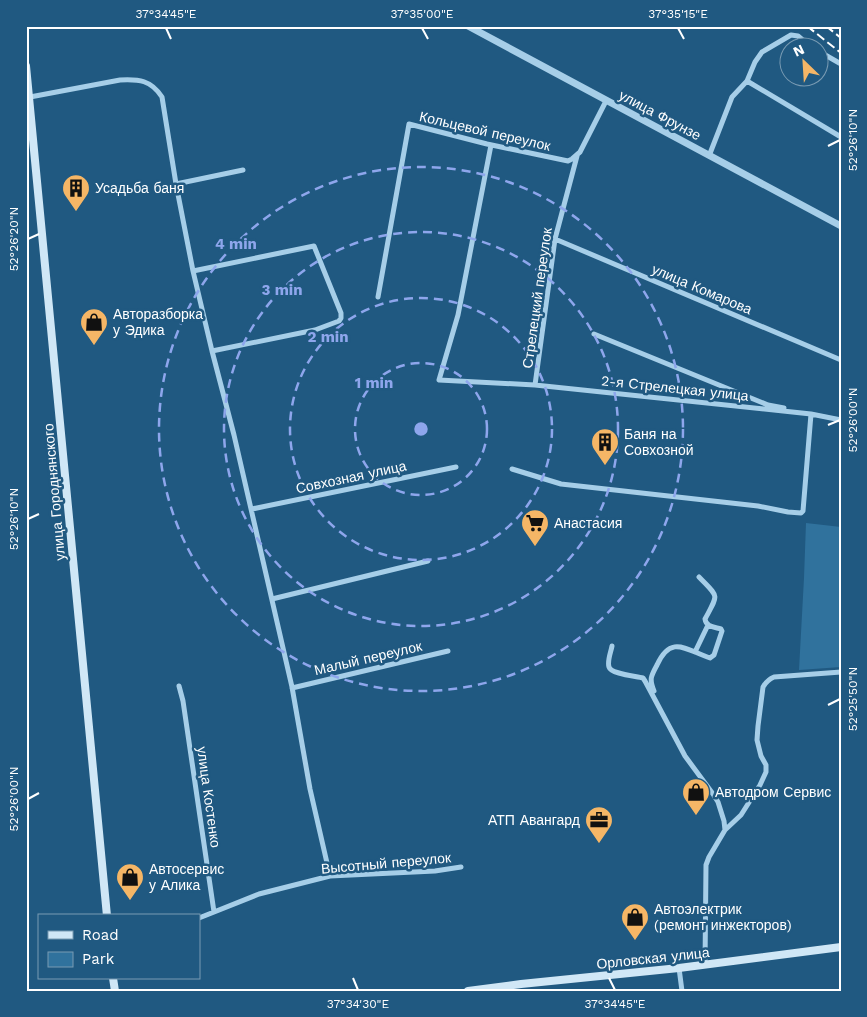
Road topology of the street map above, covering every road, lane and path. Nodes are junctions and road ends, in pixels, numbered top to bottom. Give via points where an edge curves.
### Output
1 (468, 26) edge
2 (785, 38) edge
3 (800, 38) edge
4 (780, 41) edge
5 (830, 57) edge
6 (841, 64) edge
7 (26, 66) edge
8 (747, 81) junction
9 (30, 97) junction
10 (606, 100) junction
11 (841, 137) edge
12 (491, 145) junction
13 (577, 156) junction
14 (709, 156) junction
15 (243, 170) dead end
16 (176, 184) junction
17 (841, 226) edge
18 (554, 240) junction
19 (193, 271) junction
20 (378, 298) dead end
21 (594, 334) dead end
22 (212, 351) junction
23 (841, 360) edge
24 (535, 385) junction
25 (811, 414) junction
26 (841, 420) edge
27 (456, 467) dead end
28 (512, 469) dead end
29 (252, 510) junction
30 (428, 560) dead end
31 (699, 577) dead end
32 (272, 599) junction
33 (708, 625) junction
34 (612, 646) dead end
35 (448, 651) dead end
36 (695, 652) junction
37 (841, 672) edge
38 (651, 675) junction
39 (643, 678) junction
40 (179, 686) dead end
41 (292, 688) junction
42 (654, 696) junction
43 (725, 830) junction
44 (461, 868) dead end
45 (330, 876) junction
46 (214, 912) junction
47 (107, 914) edge
48 (200, 918) edge
49 (841, 947) edge
50 (705, 949) junction
51 (702, 963) junction
52 (716, 964) junction
53 (679, 968) junction
54 (493, 989) edge
55 (468, 991) edge
56 (682, 991) edge

1 - 10 street, улица Фрунзе
2 - 3 street
4 - 8 street via 762,52
5 - 6 street
7 - 9 main road, улица Городнянского
8 - 11 street
8 - 14 street via 732,98
9 - 16 street via 120,80 142,80 150,84 162,97
9 - 47 main road, улица Городнянского
10 - 13 street
10 - 14 street, улица Фрунзе
12 - 13 street, Кольцевой переулок via 565,160
12 - 20 street, Кольцевой переулок via 409,124
12 - 24 street, 2-я Стрелецкая улица via 458,315 439,380
13 - 18 street, Стрелецкий переулок
14 - 17 street, улица Фрунзе
15 - 16 street
16 - 19 street
18 - 23 street, улица Комарова
18 - 24 street, Стрелецкий переулок
19 - 22 street
19 - 22 street via 314,246 341,313 339,321 315,330
21 - 25 street, 2-я Стрелецкая улица via 768,404
22 - 29 street
24 - 25 street, 2-я Стрелецкая улица
25 - 26 street, 2-я Стрелецкая улица
25 - 28 street via 801,513 561,484
27 - 29 street, Совхозная улица
29 - 32 street
30 - 32 street
31 - 33 street via 716,596 705,619
32 - 41 street
33 - 36 street
33 - 36 street via 722,632 714,654 710,658
34 - 39 street via 611,670
35 - 41 street, Малый переулок
36 - 38 street via 671,647
37 - 43 street via 774,677 765,684 757,740 766,772 741,815
38 - 39 street
38 - 42 street
39 - 42 street
40 - 46 street, улица Костенко
41 - 45 street
42 - 43 street via 685,756 718,802
43 - 50 street via 706,865
44 - 45 street, Высотный переулок
45 - 46 street, Высотный переулок via 259,894
46 - 48 street, Высотный переулок
49 - 52 main road, Орловская улица
50 - 51 street
50 - 52 street via 709,959
51 - 52 main road, Орловская улица
51 - 53 main road, Орловская улица
53 - 54 main road, Орловская улица
53 - 56 street
54 - 55 main road, Орловская улица

